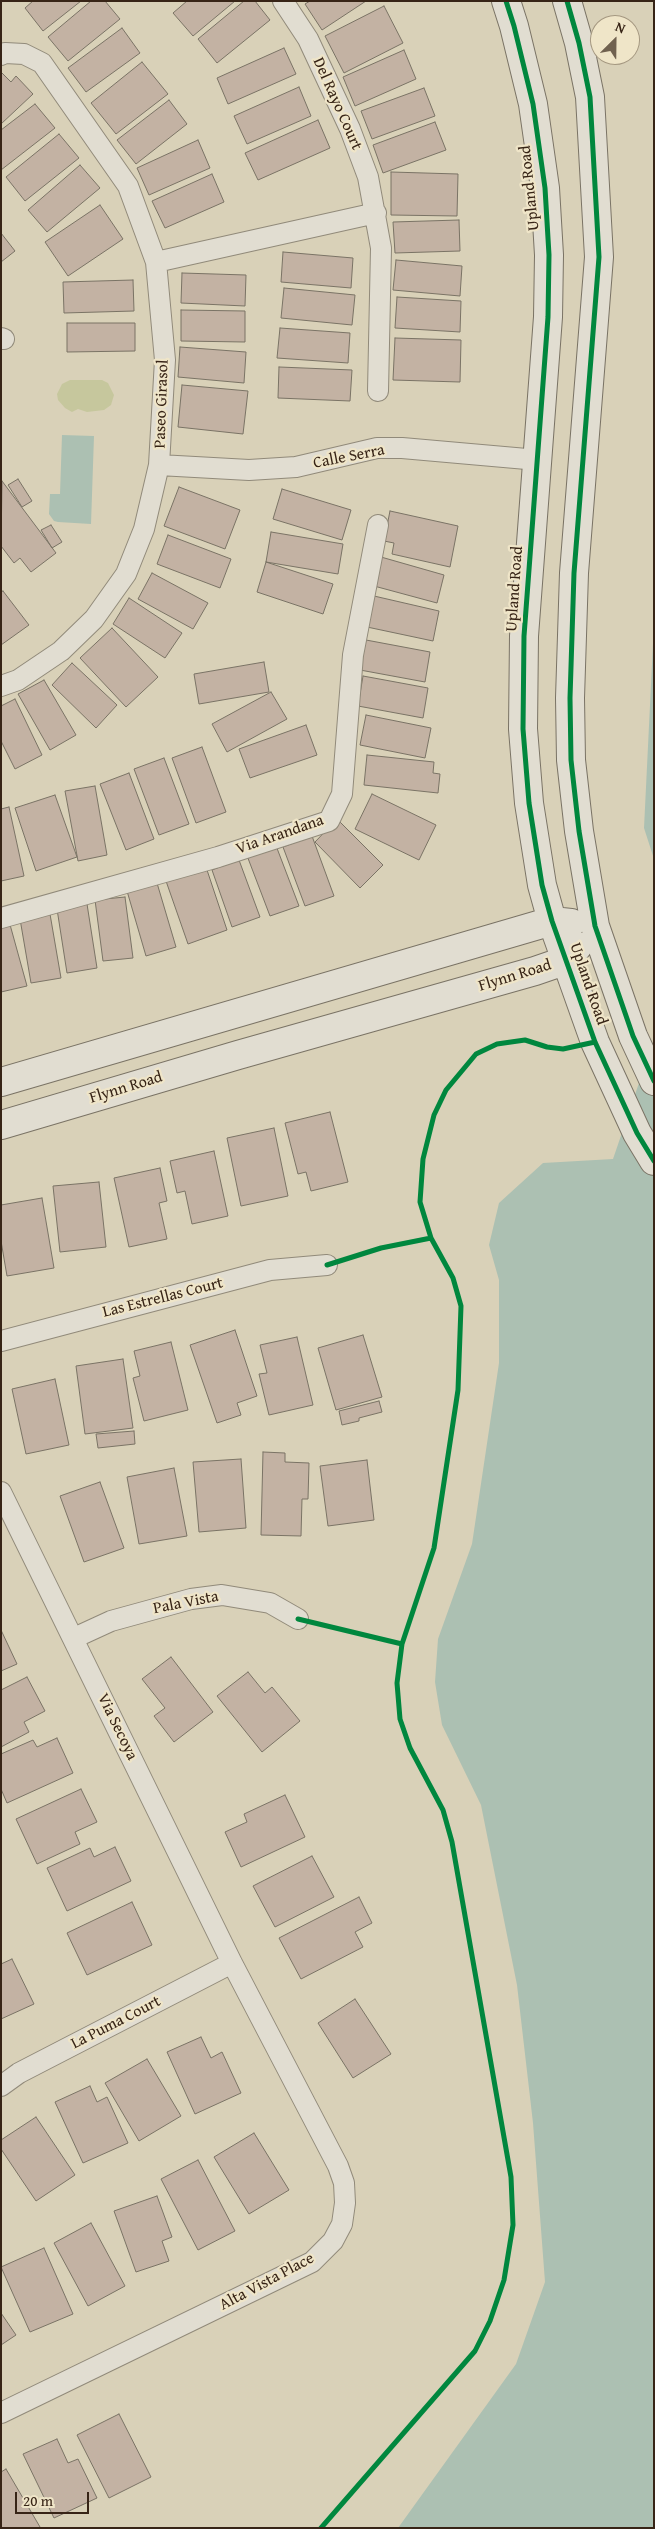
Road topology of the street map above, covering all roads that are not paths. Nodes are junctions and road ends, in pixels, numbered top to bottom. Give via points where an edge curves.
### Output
1 (283, 1) edge
2 (506, 1) edge
3 (567, 1) edge
4 (1, 55) edge
5 (376, 213) junction
6 (156, 262) junction
7 (378, 391) dead end
8 (538, 460) junction
9 (159, 465) junction
10 (378, 526) dead end
11 (1, 686) edge
12 (1, 918) edge
13 (552, 921) junction
14 (595, 926) junction
15 (567, 960) junction
16 (654, 1080) edge
17 (1, 1082) edge
18 (1, 1125) edge
19 (654, 1161) edge
20 (327, 1265) dead end
21 (1, 1341) edge
22 (1, 1492) edge
23 (298, 1619) dead end
24 (74, 1638) junction
25 (232, 1963) junction
26 (1, 2086) edge
27 (1, 2413) edge

1 - 5 street, Del Rayo Court via 308,39 350,129 368,177
2 - 8 main road, Upland Road via 531,92 545,188 548,316
3 - 14 main road, Upland Road via 590,97 598,247 574,573 570,698 578,822
4 - 6 street, Paseo Girasol via 24,54 42,63 128,186
5 - 6 street
5 - 7 street, Del Rayo Court via 381,248
6 - 9 street, Paseo Girasol via 165,360
8 - 9 street, Calle Serra via 385,448 296,467 249,470
8 - 13 main road, Upland Road via 524,636 523,729 536,856
9 - 11 street, Paseo Girasol via 144,529 126,574 94,619 61,651 18,680
10 - 12 street, Via Arandana via 353,655 342,794 329,821 218,857
13 - 14 main road
13 - 15 main road, Upland Road
13 - 17 main road
14 - 15 main road, Flynn Road
14 - 16 main road, Upland Road via 633,1036
15 - 18 main road, Flynn Road
15 - 19 main road, Upland Road via 595,1042
20 - 21 street, Las Estrellas Court via 270,1270
22 - 24 street, Via Secoya
23 - 24 street, Pala Vista via 270,1603 222,1595 191,1599 111,1621
24 - 25 street, Via Secoya
25 - 26 street, La Puma Court via 19,2073
25 - 27 street, Alta Vista Place via 338,2166 344,2183 342,2224 333,2241 312,2262

